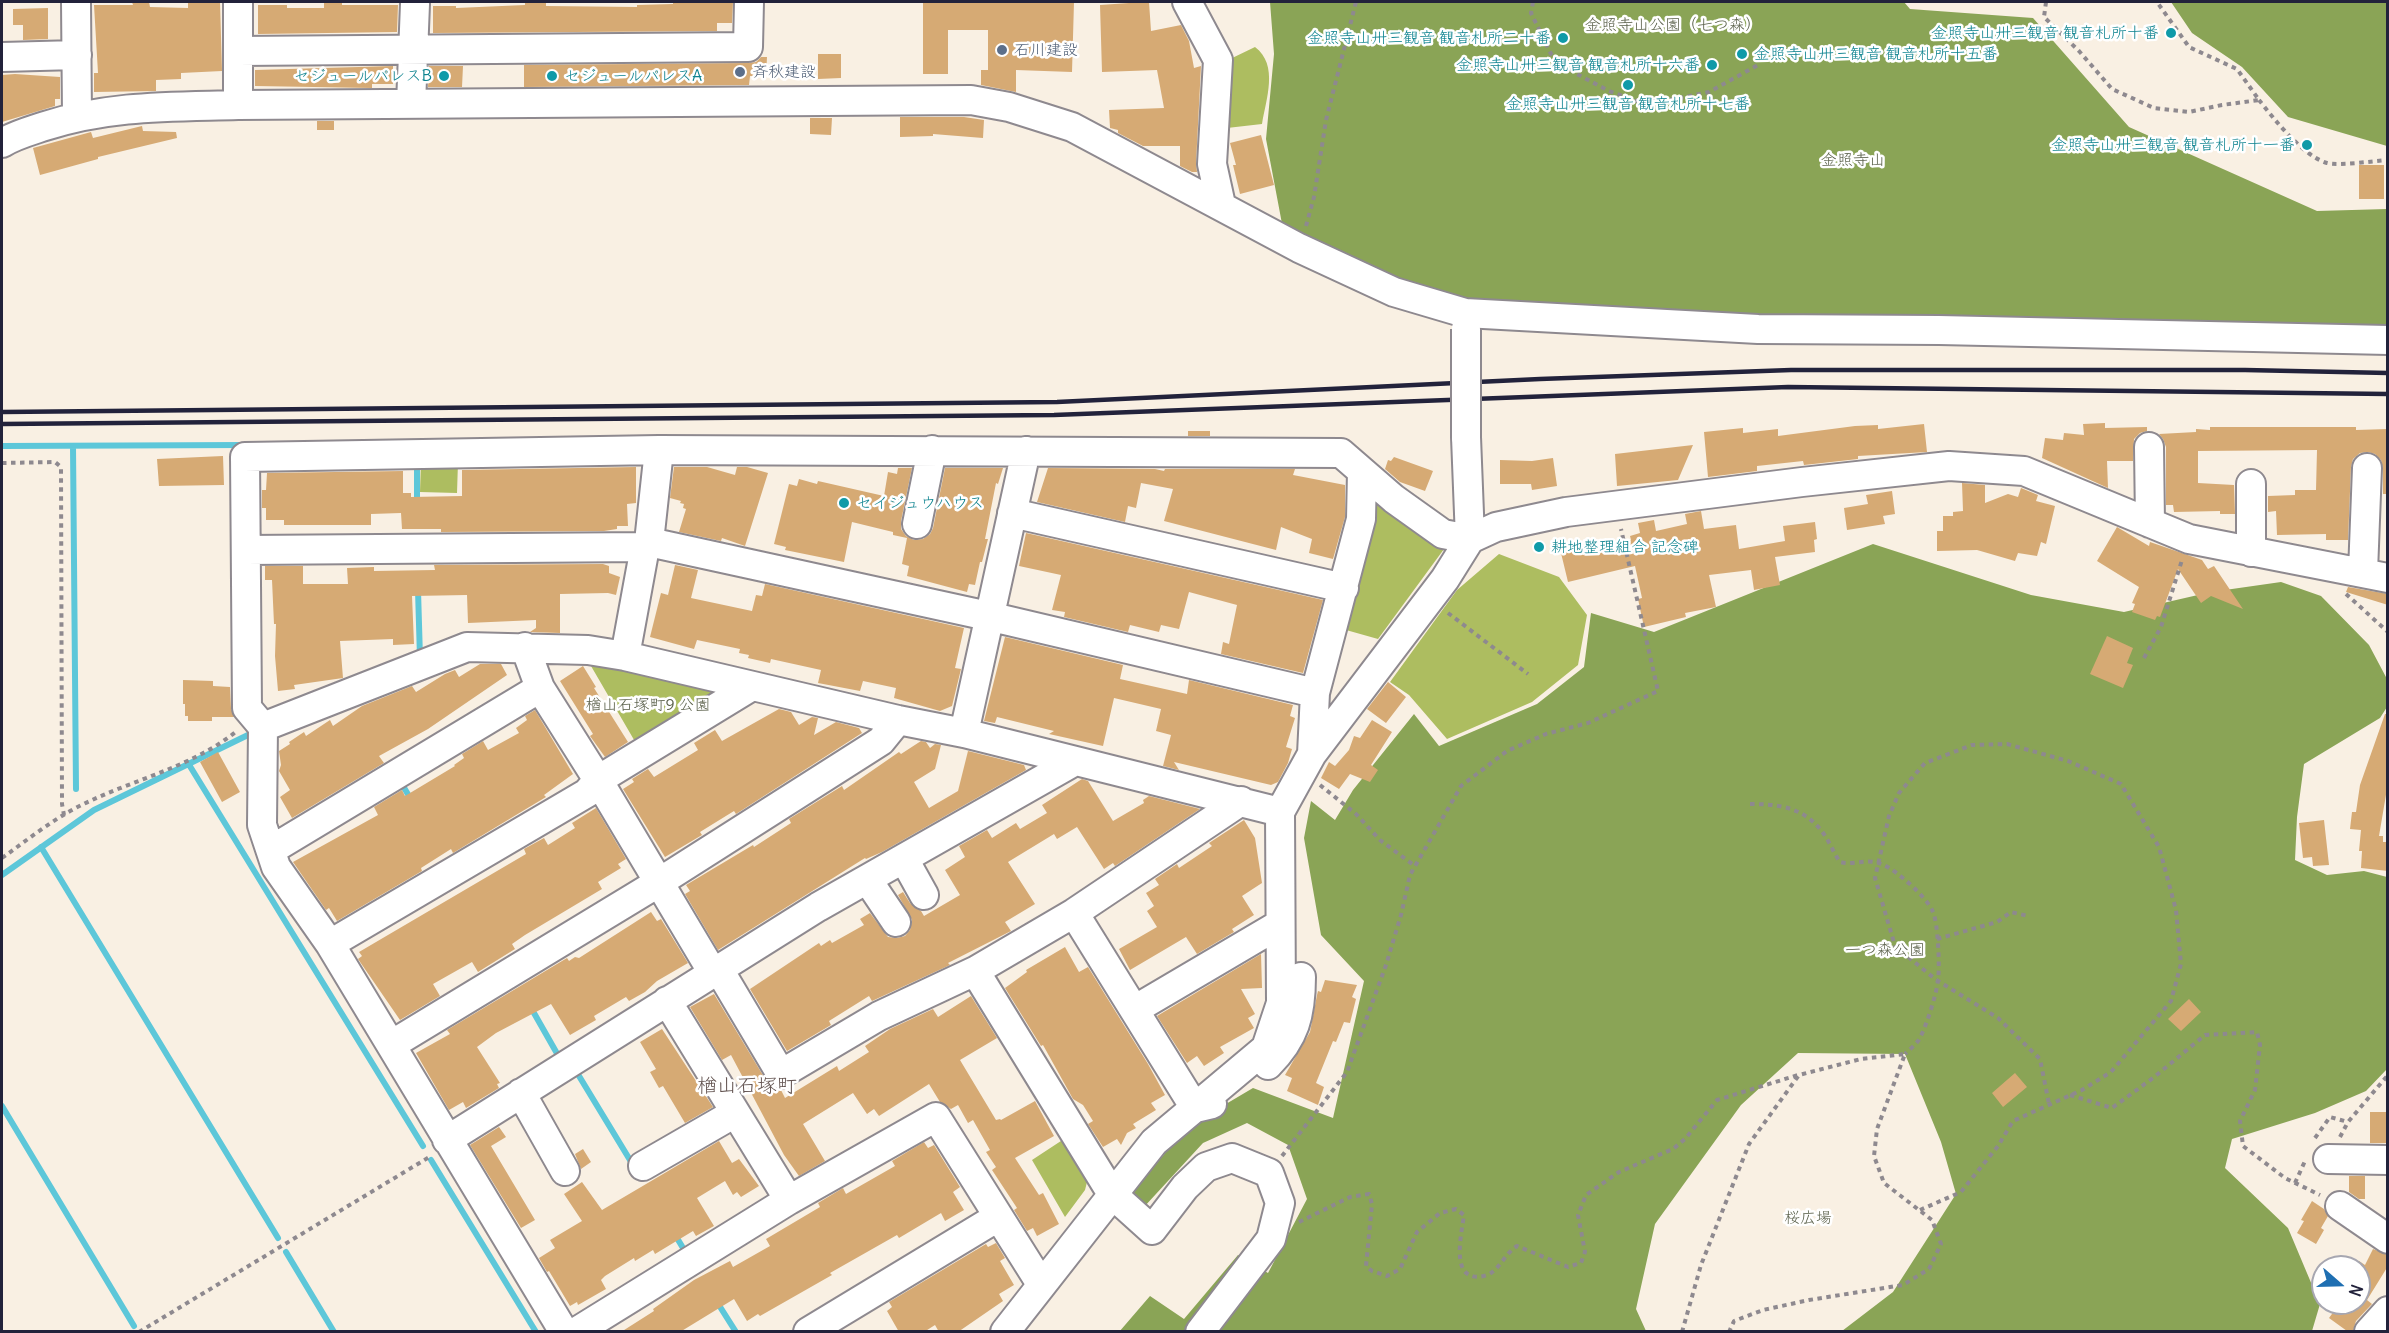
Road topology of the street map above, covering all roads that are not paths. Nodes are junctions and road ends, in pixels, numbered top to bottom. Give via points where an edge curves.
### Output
1 (76, 2) edge
2 (238, 2) edge
3 (749, 2) edge
4 (1187, 2) edge
5 (415, 4) dead end
6 (414, 49) junction
7 (238, 51) junction
8 (77, 56) junction
9 (2, 57) edge
10 (411, 104) junction
11 (238, 105) junction
12 (77, 116) junction
13 (2, 143) edge
14 (1221, 205) junction
15 (1465, 321) junction
16 (2388, 340) edge
17 (2149, 447) dead end
18 (659, 450) junction
19 (932, 450) junction
20 (1026, 451) junction
21 (2367, 468) dead end
22 (1362, 472) junction
23 (2252, 484) dead end
24 (1012, 513) junction
25 (917, 524) dead end
26 (2150, 524) junction
27 (1470, 539) junction
28 (647, 544) junction
29 (246, 550) junction
30 (2251, 552) junction
31 (2375, 575) edge
32 (1344, 588) junction
33 (988, 616) junction
34 (525, 647) junction
35 (625, 656) junction
36 (752, 686) junction
37 (540, 688) junction
38 (1315, 693) junction
39 (898, 720) junction
40 (251, 728) junction
41 (964, 733) junction
42 (1076, 761) junction
43 (1312, 766) junction
44 (598, 780) junction
45 (1241, 801) junction
46 (1280, 812) junction
47 (271, 850) junction
48 (904, 859) junction
49 (867, 879) junction
50 (658, 883) junction
51 (924, 895) dead end
52 (1074, 913) junction
53 (896, 922) dead end
54 (1280, 924) junction
55 (330, 944) junction
56 (715, 970) junction
57 (975, 971) junction
58 (666, 1001) junction
59 (1134, 1010) junction
60 (391, 1045) junction
61 (521, 1093) junction
62 (1195, 1108) junction
63 (735, 1113) junction
64 (447, 1140) junction
65 (2328, 1160) dead end
66 (2388, 1160) edge
67 (643, 1166) dead end
68 (565, 1171) dead end
69 (1112, 1194) junction
70 (789, 1200) junction
71 (2340, 1206) road end
72 (998, 1217) junction
73 (2388, 1239) edge
74 (1041, 1284) junction
75 (2388, 1311) edge
76 (564, 1332) edge
77 (576, 1332) edge
78 (808, 1332) edge
79 (1005, 1332) edge
80 (1200, 1332) edge
81 (2369, 1332) edge

1 - 8 street
2 - 7 street
3 - 6 street via 748,47
4 - 14 street via 1218,60 1212,164
5 - 6 street
6 - 7 street
6 - 10 street
7 - 11 street
8 - 9 street
8 - 12 street
10 - 11 street
10 - 14 street via 971,100 1010,107 1072,127
11 - 12 street via 118,109
12 - 13 street
14 - 15 street via 1299,248
15 - 16 street
15 - 27 street, bridge
17 - 26 street
18 - 19 street
18 - 28 street
18 - 29 street via 245,456
19 - 20 street
19 - 25 street
20 - 22 street via 1341,453
20 - 24 street
21 - 31 street
22 - 27 street via 1443,534
22 - 32 street via 1361,519
23 - 30 street
24 - 32 street
24 - 33 street
26 - 27 street via 2024,471 1949,466 1566,512 1496,527
26 - 30 street via 2189,539
27 - 43 street via 1356,696
28 - 29 street
28 - 33 street
28 - 35 street
29 - 40 street via 247,708
30 - 31 street
32 - 38 street
33 - 38 street
33 - 41 street
34 - 35 street
34 - 37 street
34 - 40 street via 468,647
35 - 36 street
36 - 39 street
36 - 44 street
37 - 44 street
37 - 47 street
38 - 43 street
39 - 41 street
39 - 50 street via 881,741
40 - 47 street via 262,825
41 - 42 street
42 - 45 street
42 - 48 street
43 - 46 street
43 - 62 street via 1292,840 1301,978 1296,1026 1282,1051 1230,1100
44 - 50 street
44 - 55 street via 587,793
45 - 46 street
45 - 52 street
46 - 54 street
47 - 55 street via 276,867
48 - 49 street
48 - 51 street
49 - 53 street
49 - 56 street
50 - 56 street
50 - 60 street
52 - 57 street
52 - 59 street
54 - 59 street
54 - 62 street via 1281,1003 1266,1048
55 - 60 street
56 - 57 street via 781,1074 879,1016
56 - 58 street
57 - 69 street
58 - 61 street
58 - 63 street
59 - 62 street
60 - 64 street
61 - 64 street
61 - 68 street
62 - 69 street via 1154,1142
63 - 67 street
63 - 70 street
64 - 76 street
65 - 66 street
69 - 74 street
69 - 80 street via 1152,1230 1206,1167 1232,1158 1269,1173 1280,1203 1271,1239
70 - 72 street via 936,1117
70 - 77 street
71 - 73 street
72 - 74 street
72 - 78 street
74 - 79 street
75 - 81 street

